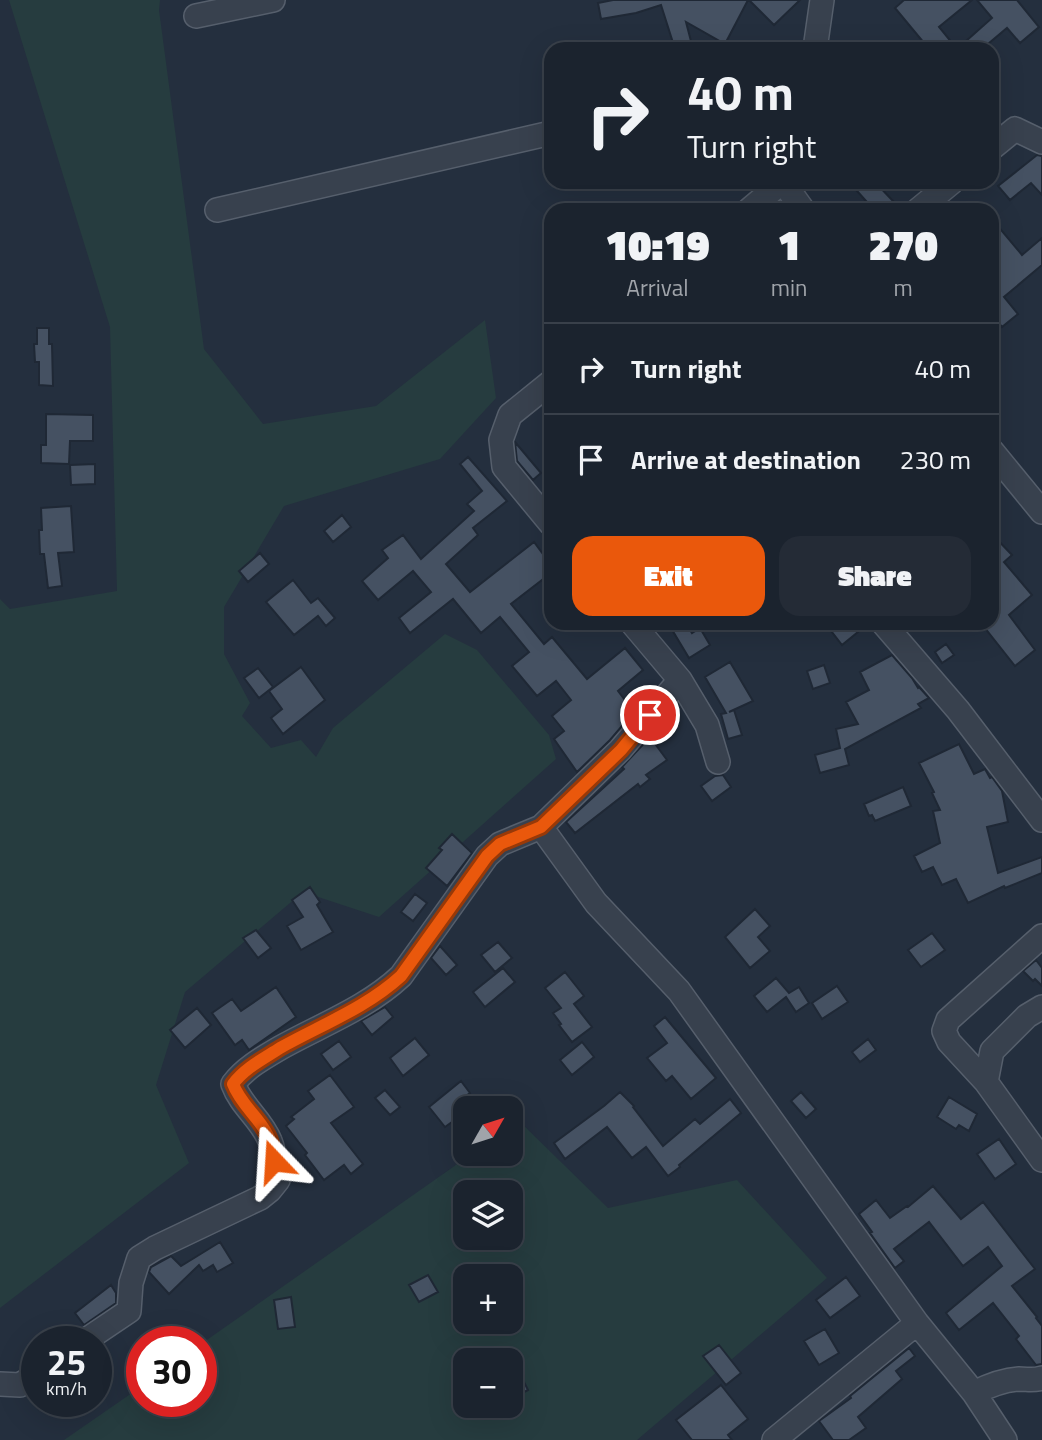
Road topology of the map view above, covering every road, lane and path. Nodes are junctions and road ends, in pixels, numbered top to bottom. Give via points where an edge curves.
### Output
1 (273, 0) edge
2 (822, 0) edge
3 (196, 16) dead end
4 (817, 42) edge
5 (544, 135) edge
6 (999, 142) edge
7 (1042, 142) edge
8 (774, 189) edge
9 (943, 189) edge
10 (757, 203) edge
11 (926, 203) edge
12 (216, 210) dead end
13 (544, 388) edge
14 (999, 460) edge
15 (1042, 512) edge
16 (544, 516) edge
17 (638, 630) edge
18 (889, 630) edge
19 (680, 680) junction
20 (718, 762) dead end
21 (1042, 820) edge
22 (541, 827) junction
23 (1042, 936) edge
24 (1042, 1007) edge
25 (986, 1082) junction
26 (1042, 1160) edge
27 (917, 1323) junction
28 (107, 1326) edge
29 (1042, 1378) edge
30 (0, 1384) edge
31 (21, 1384) edge
32 (974, 1393) junction
33 (774, 1440) edge
34 (1005, 1440) edge

1 - 3 street
2 - 4 street
5 - 12 street
6 - 7 street via 1015,129
8 - 10 street
9 - 11 street
13 - 16 street via 510,415 501,440 504,467
14 - 15 street
17 - 19 street
18 - 21 street via 958,710
19 - 20 street via 707,725
19 - 22 street via 621,750
22 - 27 street via 596,903 679,991
22 - 28 street via 500,844 487,856 388,988 242,1073 233,1084 271,1141 278,1180 260,1198 139,1258 129,1311
23 - 25 street via 948,1020 944,1031 948,1042
24 - 25 street via 992,1051
25 - 26 street
27 - 32 street
27 - 33 street
29 - 32 street via 994,1383
30 - 31 street
32 - 34 street

